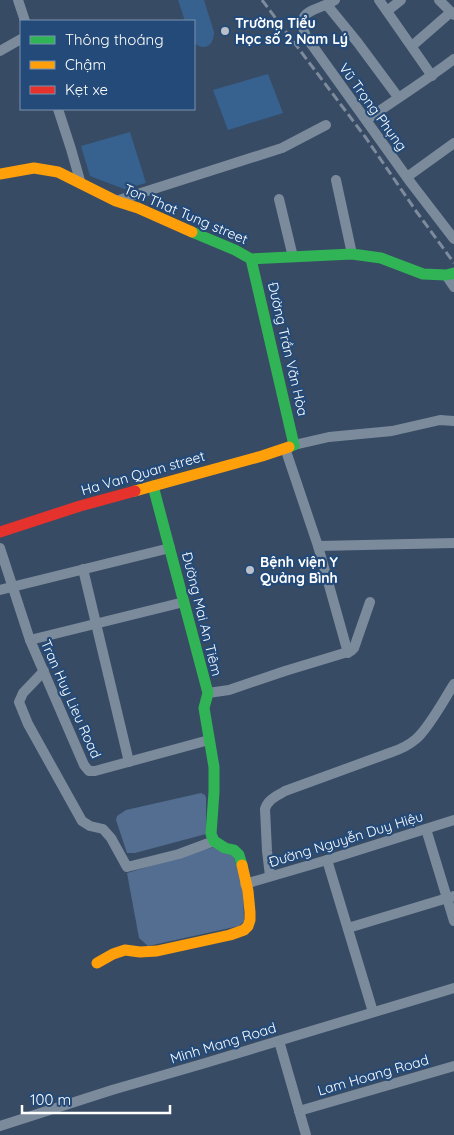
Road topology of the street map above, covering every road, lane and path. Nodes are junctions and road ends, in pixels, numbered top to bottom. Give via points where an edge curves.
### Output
1 (18, 0) edge
2 (379, 0) edge
3 (401, 0) edge
4 (439, 0) edge
5 (323, 3) edge
6 (387, 11) junction
7 (452, 13) edge
8 (25, 20) edge
9 (20, 40) edge
10 (412, 46) junction
11 (0, 51) edge
12 (454, 59) edge
13 (432, 76) junction
14 (398, 97) junction
15 (58, 110) edge
16 (366, 120) junction
17 (326, 125) dead end
18 (454, 143) edge
19 (0, 174) edge
20 (407, 177) junction
21 (336, 180) dead end
22 (81, 184) junction
23 (279, 199) dead end
24 (116, 201) junction
25 (454, 239) edge
26 (352, 254) junction
27 (293, 257) junction
28 (251, 259) junction
29 (450, 274) edge
30 (454, 287) edge
31 (454, 421) edge
32 (290, 447) junction
33 (153, 486) junction
34 (0, 532) edge
35 (454, 543) edge
36 (318, 546) junction
37 (0, 548) edge
38 (170, 548) junction
39 (84, 569) junction
40 (12, 587) junction
41 (0, 590) edge
42 (184, 602) junction
43 (370, 602) dead end
44 (97, 623) junction
45 (30, 640) junction
46 (348, 653) junction
47 (44, 671) junction
48 (454, 684) edge
49 (208, 694) junction
50 (208, 740) junction
51 (129, 762) junction
52 (454, 820) edge
53 (426, 829) junction
54 (214, 841) junction
55 (326, 860) junction
56 (270, 876) junction
57 (245, 884) junction
58 (451, 897) edge
59 (454, 921) edge
60 (348, 928) junction
61 (97, 963) dead end
62 (454, 988) edge
63 (373, 1012) junction
64 (279, 1041) junction
65 (454, 1066) edge
66 (299, 1111) junction
67 (0, 1126) edge
68 (306, 1135) edge

1 - 8 street
2 - 6 street
3 - 6 street
4 - 7 street
5 - 14 street
5 - 16 street, Vũ Trọng Phụng via 303,18 302,28
6 - 10 street
7 - 10 street
9 - 11 street
10 - 13 street
12 - 13 street
13 - 14 street
14 - 16 street
15 - 22 street
16 - 20 street, Vũ Trọng Phụng
17 - 24 street via 282,148
18 - 20 street
19 - 22 street, Ton That Tung street via 24,169 45,170 58,172
20 - 25 street, Vũ Trọng Phụng
21 - 26 street
22 - 24 street, Ton That Tung street
23 - 27 street
24 - 28 street, Ton That Tung street
26 - 27 street, Ton That Tung street
26 - 29 street, Ton That Tung street via 381,258 423,274
27 - 28 street, Ton That Tung street
28 - 32 street, Đường Trần Văn Hòa
29 - 30 street
31 - 32 street via 440,420 392,431 329,437
32 - 33 street, Ha Van Quan street
32 - 36 street, Đường Trần Văn Hòa
33 - 34 street, Ha Van Quan street
33 - 38 street, Đường Mai An Tiêm
35 - 36 street
36 - 46 street, Đường Trần Văn Hòa
37 - 40 street, Tran Huy Lieu Road
38 - 39 street
38 - 42 street, Đường Mai An Tiêm
39 - 40 street
39 - 44 street
40 - 41 street
40 - 45 street, Tran Huy Lieu Road
42 - 44 street
42 - 49 street, Đường Mai An Tiêm
43 - 46 street via 354,648
44 - 45 street
44 - 51 street
45 - 47 street, Tran Huy Lieu Road
46 - 49 street
47 - 51 street, Tran Huy Lieu Road via 89,771
47 - 54 street via 23,693 19,702 28,724 82,821 103,829 127,867
48 - 56 street via 418,738 403,748 285,791 267,803
49 - 50 street, Đường Mai An Tiêm via 204,708
50 - 51 street, Tran Huy Lieu Road
50 - 54 street, Đường Mai An Tiêm via 214,766 211,834
52 - 53 street, Đường Nguyễn Duy Hiệu
53 - 55 street, Đường Nguyễn Duy Hiệu
53 - 58 street
54 - 57 street via 239,855
55 - 56 street, Đường Nguyễn Duy Hiệu
55 - 60 street
56 - 57 street, Đường Nguyễn Duy Hiệu
57 - 61 street via 250,917 241,932 156,951 125,950
58 - 59 street
58 - 60 street
60 - 63 street
62 - 63 street, Minh Mang Road
63 - 64 street, Minh Mang Road
64 - 66 street
64 - 67 street, Minh Mang Road
65 - 66 street, Lam Hoang Road
66 - 68 street

